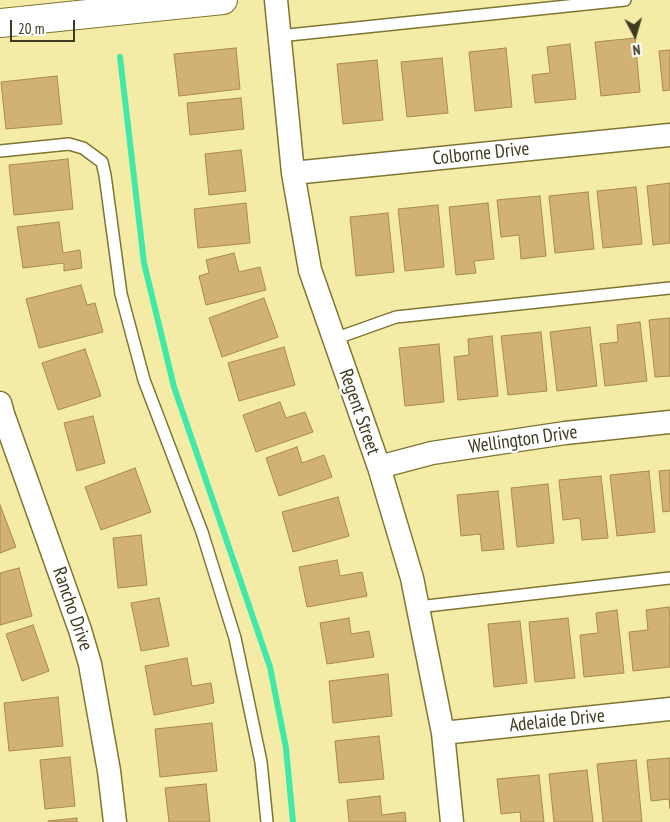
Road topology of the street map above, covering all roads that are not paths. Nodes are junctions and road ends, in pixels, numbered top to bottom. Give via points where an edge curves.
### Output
1 (223, 0) edge
2 (276, 0) edge
3 (625, 0) edge
4 (0, 23) edge
5 (279, 36) junction
6 (670, 135) edge
7 (0, 151) edge
8 (293, 173) junction
9 (670, 288) edge
10 (334, 339) junction
11 (0, 402) edge
12 (670, 422) edge
13 (378, 467) junction
14 (670, 578) edge
15 (418, 606) junction
16 (670, 710) edge
17 (443, 733) junction
18 (115, 822) edge
19 (267, 822) edge
20 (452, 822) edge

1 - 4 main road
2 - 5 street, Regent Street
3 - 5 lane
5 - 8 street, Regent Street
6 - 8 street, Colborne Drive
7 - 19 lane via 69,144 83,148 102,162 121,294 144,380 202,532 235,638 261,762
8 - 10 street, Regent Street via 310,270
9 - 10 lane via 396,317
10 - 13 street, Regent Street
11 - 18 street, Rancho Drive via 90,664
12 - 13 street, Wellington Drive via 565,433 432,453
13 - 15 street, Regent Street
14 - 15 lane
15 - 17 street, Regent Street
16 - 17 street, Adelaide Drive
17 - 20 street, Regent Street

